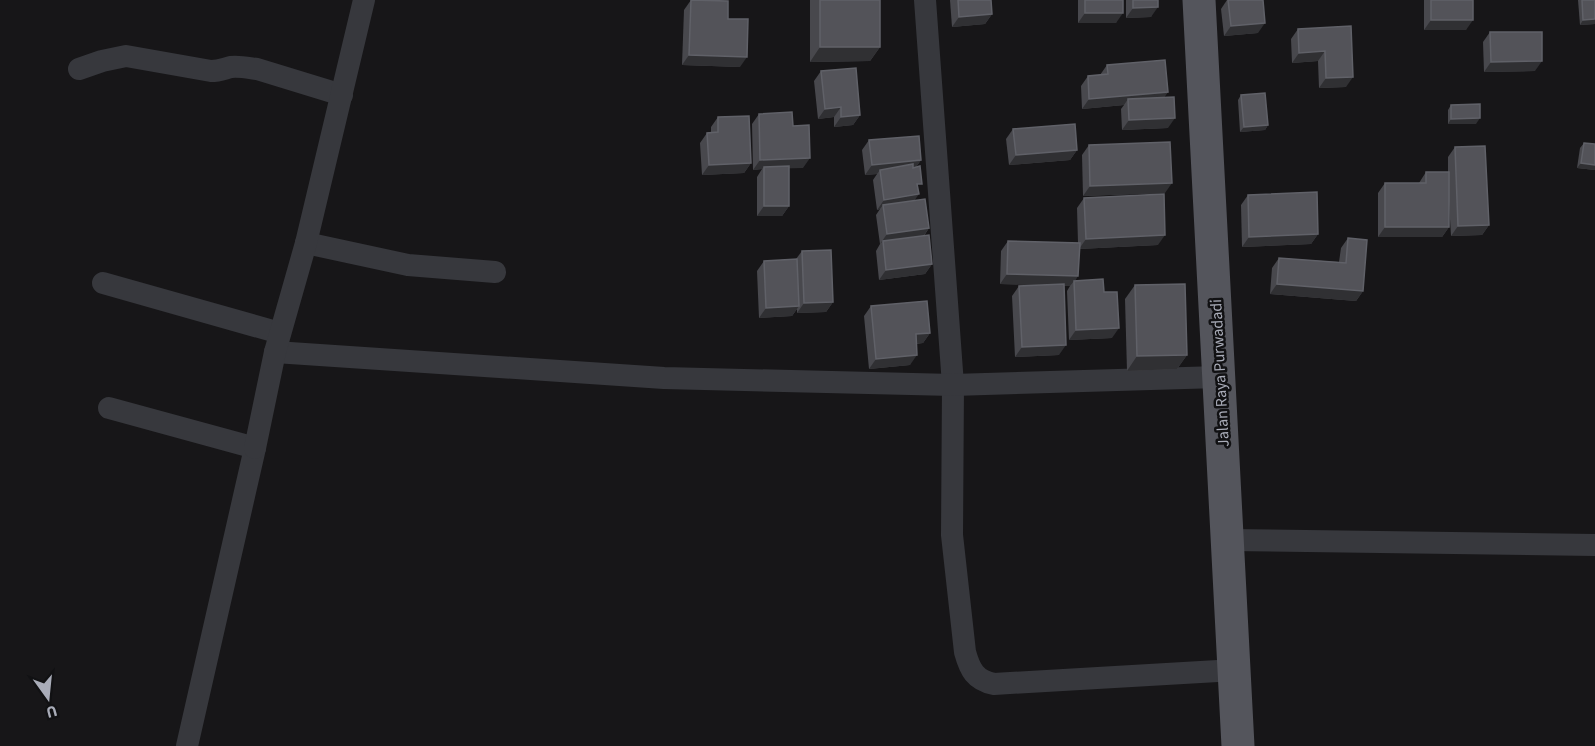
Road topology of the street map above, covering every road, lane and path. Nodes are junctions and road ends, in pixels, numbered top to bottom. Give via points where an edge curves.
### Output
1 (364, 0) edge
2 (925, 0) edge
3 (1199, 0) edge
4 (79, 69) dead end
5 (342, 95) junction
6 (306, 243) junction
7 (495, 272) dead end
8 (103, 283) dead end
9 (278, 342) junction
10 (1219, 377) junction
11 (953, 384) junction
12 (108, 408) dead end
13 (255, 448) junction
14 (1228, 540) junction
15 (1595, 545) edge
16 (1235, 670) junction
17 (187, 746) edge
18 (1238, 746) edge

1 - 5 street
2 - 11 street
3 - 10 main road, Jalan Raya Purwadadi
4 - 5 street via 126,56 211,71 243,67
5 - 6 street
6 - 7 street via 408,265
6 - 9 street
8 - 9 street
9 - 11 street via 664,378
9 - 13 street
10 - 11 street
10 - 14 main road, Jalan Raya Purwadadi
11 - 16 street via 953,545 965,652 970,669 981,681 994,684
12 - 13 street
13 - 17 street
14 - 15 street
14 - 16 main road, Jalan Raya Purwadadi
16 - 18 main road, Jalan Raya Purwadadi

